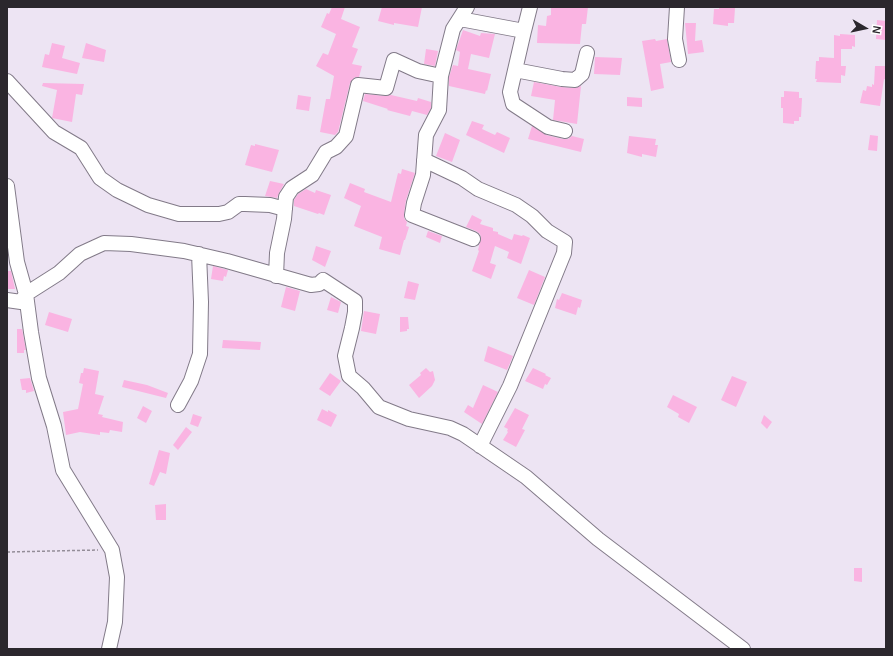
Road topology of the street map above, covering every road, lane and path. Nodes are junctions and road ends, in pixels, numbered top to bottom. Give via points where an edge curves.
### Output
1 (530, 7) edge
2 (677, 7) edge
3 (464, 13) edge
4 (524, 31) junction
5 (587, 53) dead end
6 (679, 60) dead end
7 (515, 70) junction
8 (441, 76) junction
9 (7, 81) edge
10 (565, 132) dead end
11 (424, 160) junction
12 (7, 186) edge
13 (285, 208) junction
14 (473, 239) dead end
15 (199, 254) junction
16 (276, 276) junction
17 (26, 294) junction
18 (7, 300) edge
19 (178, 405) dead end
20 (480, 446) junction
21 (112, 550) junction
22 (7, 552) edge
23 (109, 649) edge
24 (743, 649) edge

1 - 4 street
2 - 6 street via 675,39
3 - 4 street
3 - 8 street via 453,30
4 - 7 street
5 - 7 street via 582,74 576,80
7 - 10 street via 510,92 513,104 548,127
8 - 11 street via 440,110 426,135
8 - 13 street via 418,71 394,60 386,88 358,85 346,136 336,147 326,152 312,175 292,188 286,197
9 - 13 street via 54,132 81,148 100,178 117,190 148,205 179,214 219,214 228,212 239,204
11 - 14 street via 423,175 412,215
11 - 20 street via 462,178 478,189 516,205 566,245 510,386
12 - 17 street via 17,262
13 - 16 street
15 - 16 street
15 - 17 street via 131,244 104,243 80,254 59,274
15 - 19 street via 200,354 191,381
16 - 20 street via 311,285 324,280 355,301 345,356 349,376 363,388 378,408 409,420 450,428
17 - 18 street via 21,302
17 - 21 street via 39,378 54,426 63,470
20 - 24 street via 526,477 598,539
21 - 22 path
21 - 23 street via 117,577 115,622

